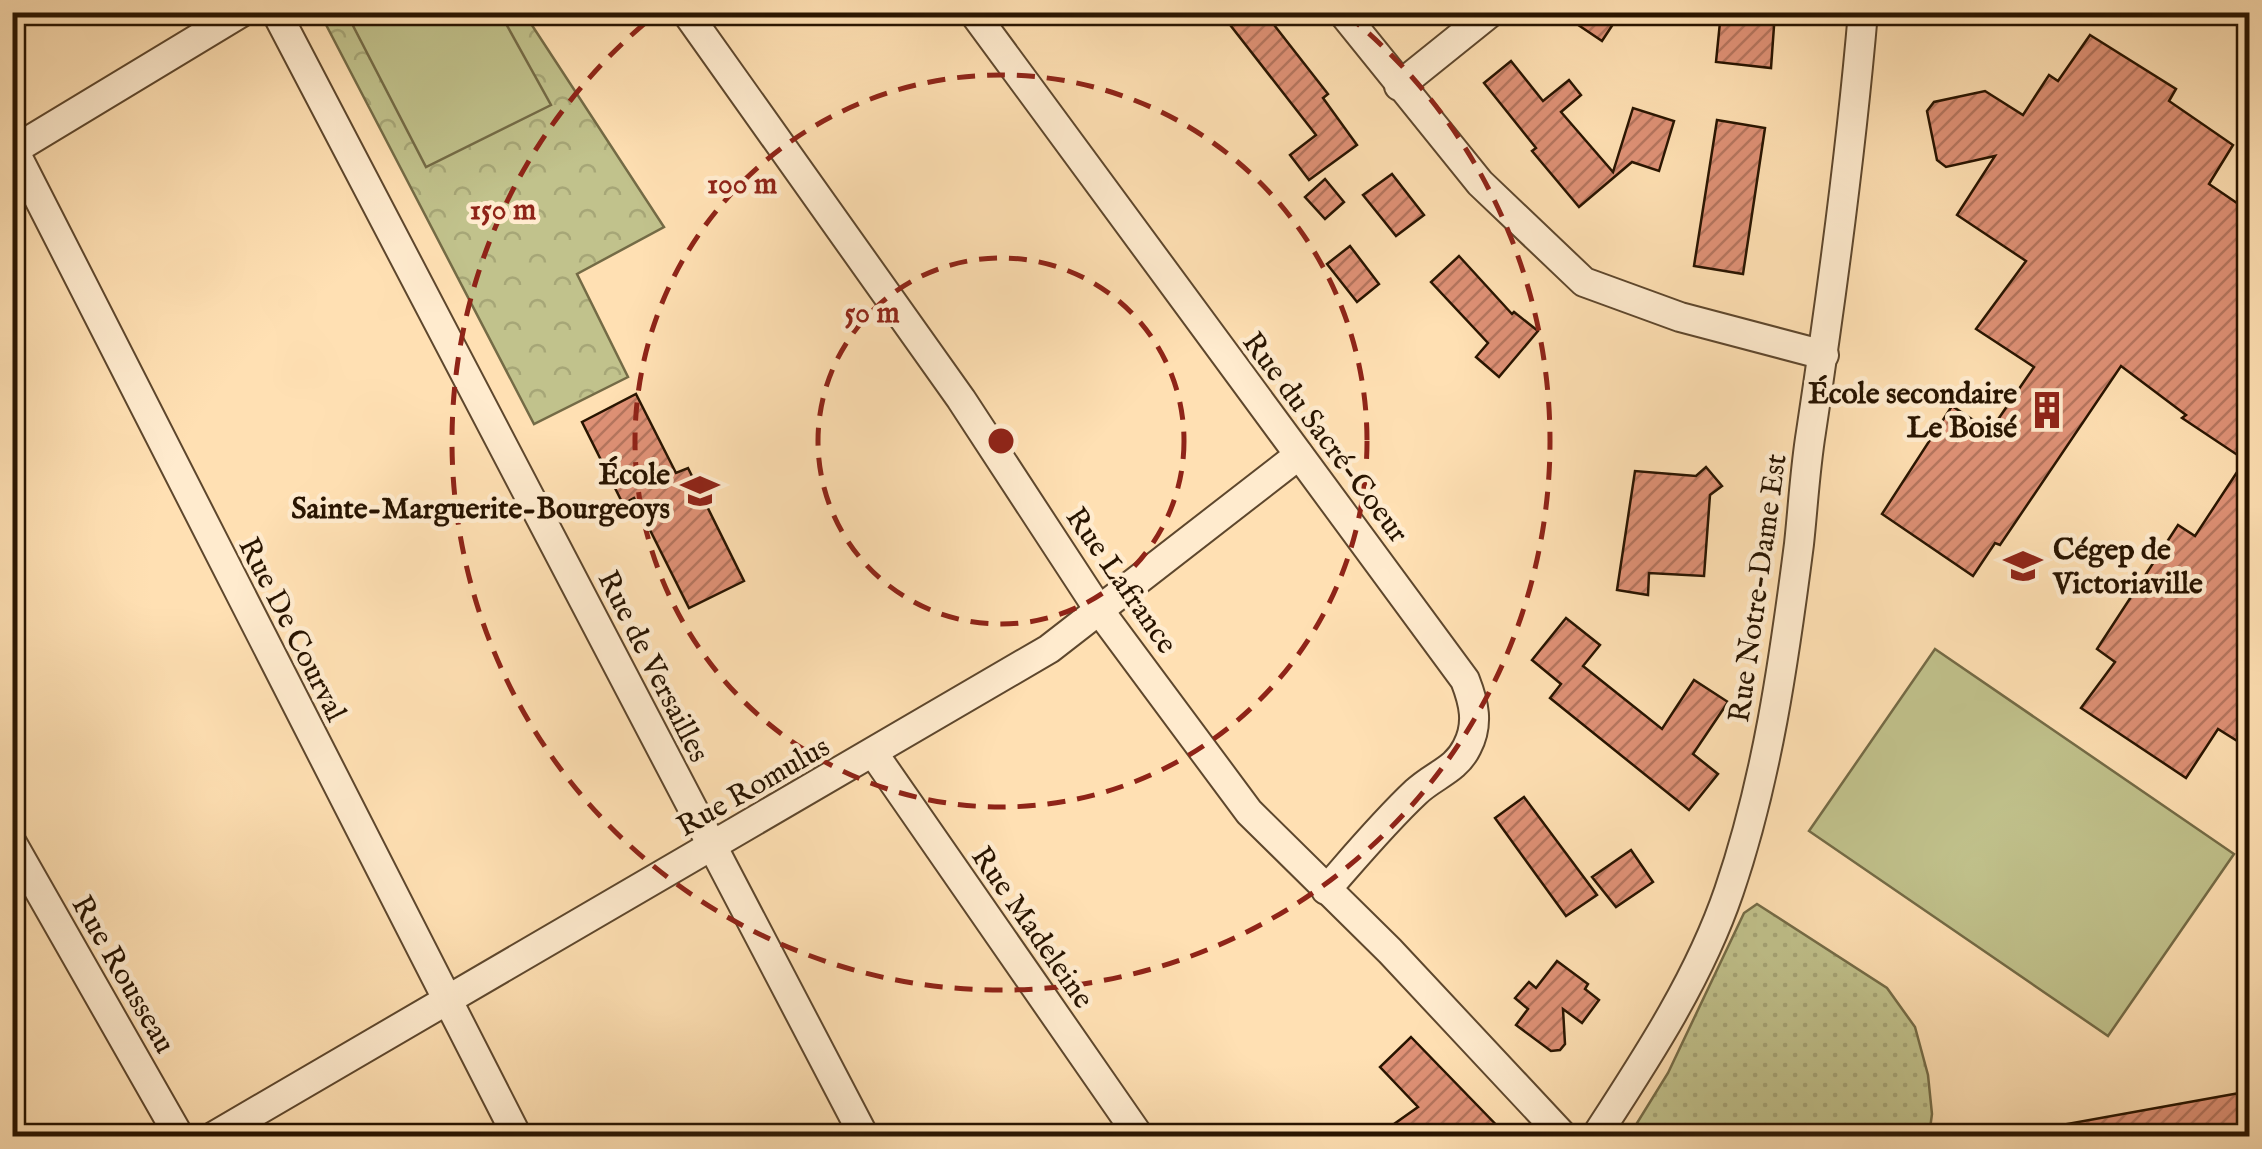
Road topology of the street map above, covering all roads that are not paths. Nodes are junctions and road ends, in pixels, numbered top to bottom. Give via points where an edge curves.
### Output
1 (242, 12) edge
2 (276, 12) edge
3 (686, 12) edge
4 (973, 12) edge
5 (1342, 12) edge
6 (1491, 12) edge
7 (1863, 12) edge
8 (1399, 86) junction
9 (14, 151) edge
10 (1824, 355) junction
11 (1299, 455) junction
12 (1100, 610) junction
13 (874, 754) junction
14 (12, 843) edge
15 (712, 848) junction
16 (1326, 890) junction
17 (446, 1002) junction
18 (179, 1136) edge
19 (214, 1136) edge
20 (517, 1136) edge
21 (864, 1136) edge
22 (1139, 1136) edge
23 (1563, 1136) edge
24 (1596, 1136) edge

1 - 9 street
2 - 15 street, Rue de Versailles
3 - 12 street, Rue Lafrance via 961,399
4 - 11 street, Rue du Sacré-Coeur
5 - 8 street
6 - 8 street
7 - 10 street, Rue Notre-Dame Est
8 - 10 street via 1480,183 1584,282 1680,317
9 - 17 street, Rue De Courval
10 - 24 street, Rue Notre-Dame Est via 1760,789 1728,896 1700,960
11 - 12 street, Rue Romulus
11 - 16 street, Rue du Sacré-Coeur via 1457,667 1474,704 1467,749 1451,770 1419,789
12 - 13 street, Rue Romulus via 1050,649
12 - 16 street, Rue Lafrance via 1249,812
13 - 15 street, Rue Romulus
13 - 22 street, Rue Madeleine
14 - 18 street, Rue Rousseau
15 - 17 street, Rue Romulus
15 - 21 street, Rue de Versailles
16 - 23 street, Rue Lafrance
17 - 19 street, Rue Romulus
17 - 20 street, Rue De Courval

